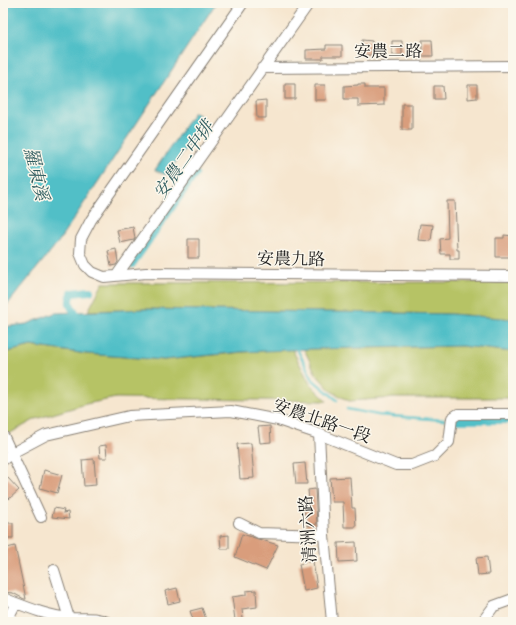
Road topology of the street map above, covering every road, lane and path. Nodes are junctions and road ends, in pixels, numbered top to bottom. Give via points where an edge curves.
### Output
1 (243, 3) edge
2 (309, 3) edge
3 (513, 66) edge
4 (262, 68) junction
5 (117, 275) junction
6 (513, 276) edge
7 (513, 414) edge
8 (319, 434) junction
9 (4, 437) dead end
10 (12, 453) junction
11 (3, 460) edge
12 (41, 517) dead end
13 (239, 523) dead end
14 (324, 535) junction
15 (54, 570) dead end
16 (3, 598) edge
17 (513, 600) edge
18 (16, 603) junction
19 (69, 618) junction
20 (6, 622) edge
21 (107, 622) edge
22 (332, 622) edge
23 (482, 622) edge

1 - 5 street, 安農九路 via 91,220 81,239 80,253 85,265 92,272 104,277
2 - 4 street
3 - 4 street, 安農二路
4 - 5 street
5 - 6 street, 安農九路 via 146,273
7 - 8 street, 安農北路一段 via 458,414 452,418 449,442 435,456 412,465 396,465
8 - 10 street, 安農北路一段 via 278,420 231,411 129,416 46,435
8 - 14 street, 清洲六路
9 - 10 street
10 - 11 street, 安農北路一段
10 - 12 street
13 - 14 street via 259,533
14 - 22 street, 清洲六路
15 - 19 street
16 - 18 street
17 - 23 street via 494,606
18 - 19 street
18 - 20 street
19 - 21 street via 96,618

